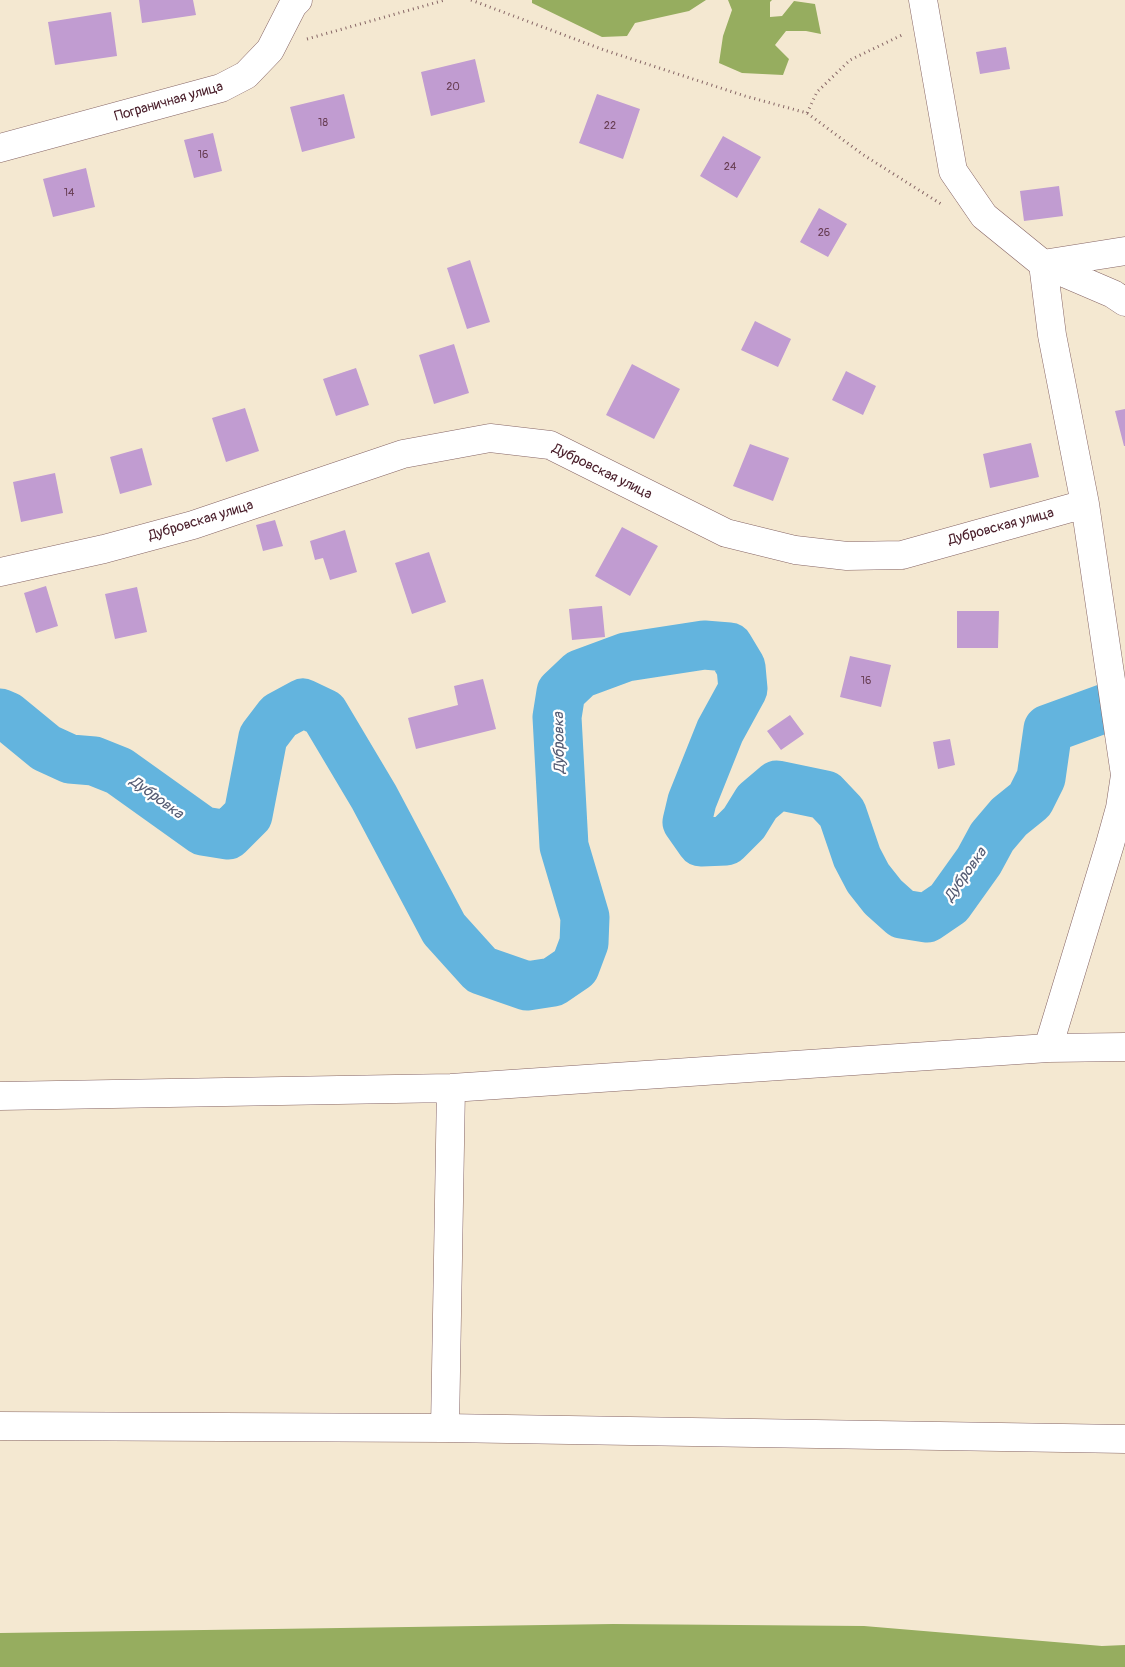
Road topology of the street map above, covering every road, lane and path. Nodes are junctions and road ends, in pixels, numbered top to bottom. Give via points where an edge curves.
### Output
1 (298, 0) edge
2 (445, 0) edge
3 (471, 0) edge
4 (926, 12) edge
5 (270, 50) junction
6 (807, 113) junction
7 (0, 148) edge
8 (944, 206) dead end
9 (1125, 251) edge
10 (1043, 264) junction
11 (1125, 302) edge
12 (1085, 504) junction
13 (0, 572) edge
14 (1125, 1047) edge
15 (1048, 1048) junction
16 (451, 1088) junction
17 (0, 1096) edge
18 (0, 1426) edge
19 (445, 1428) junction
20 (1125, 1439) edge

1 - 5 street, Пограничная улица via 292,5
2 - 5 path
3 - 6 path via 604,50
4 - 6 path via 850,60 817,92
4 - 10 street via 953,171 984,216
5 - 7 street, Пограничная улица via 246,76 221,88
6 - 8 path via 862,154
9 - 10 street
10 - 11 street
10 - 12 street via 1052,335
12 - 13 street, Дубровская улица via 902,555 847,556 795,550 726,533 550,446 490,438 403,454 194,525
12 - 15 street via 1125,775 1120,808
14 - 15 street
15 - 16 street
16 - 17 street
16 - 19 street
18 - 19 street
19 - 20 street

